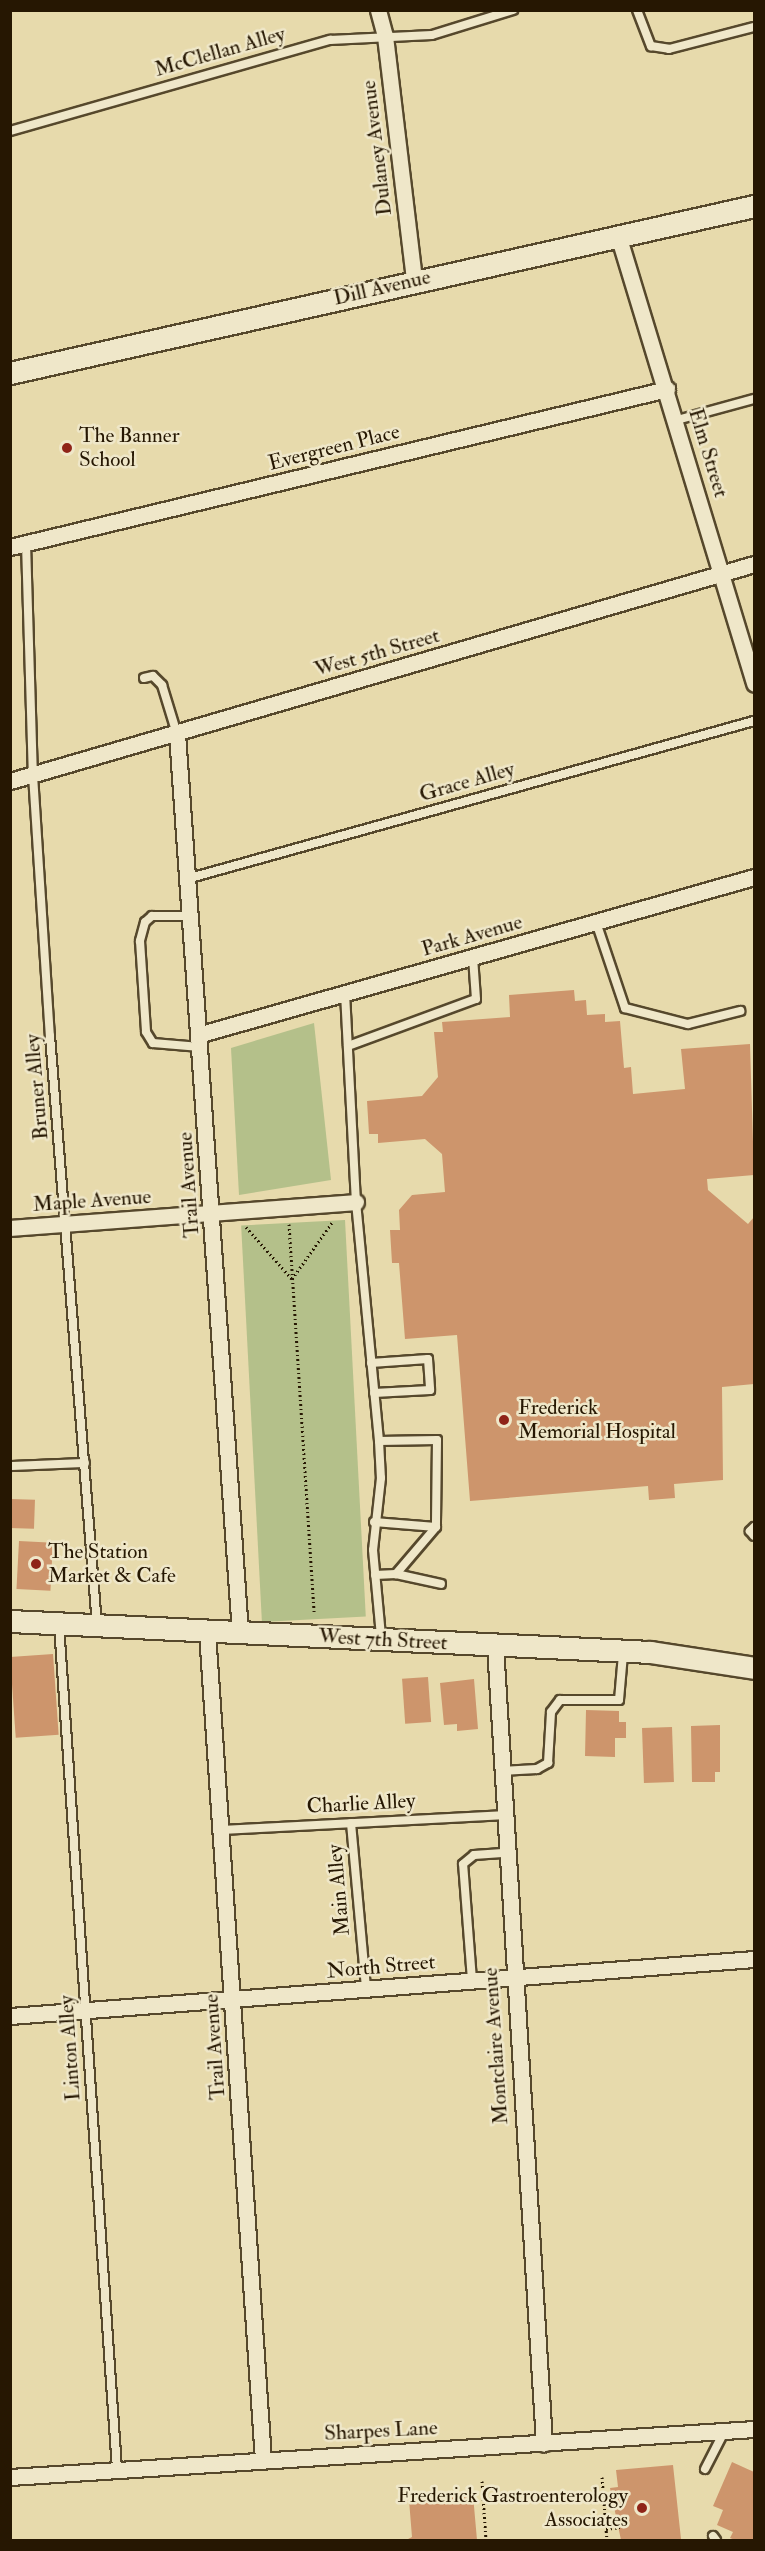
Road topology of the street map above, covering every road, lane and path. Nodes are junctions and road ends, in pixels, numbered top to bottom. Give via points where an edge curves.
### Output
1 (378, 10) edge
2 (513, 10) edge
3 (637, 10) edge
4 (754, 27) edge
5 (385, 36) junction
6 (10, 131) edge
7 (754, 206) edge
8 (618, 235) junction
9 (414, 281) junction
10 (10, 373) edge
11 (667, 389) junction
12 (754, 399) edge
13 (676, 420) junction
14 (26, 543) junction
15 (10, 547) edge
16 (754, 564) edge
17 (722, 574) junction
18 (144, 678) dead end
19 (754, 684) edge
20 (754, 721) edge
21 (177, 734) junction
22 (33, 775) junction
23 (10, 782) edge
24 (754, 877) edge
25 (190, 878) junction
26 (193, 916) junction
27 (596, 922) junction
28 (473, 957) junction
29 (345, 993) junction
30 (740, 1011) dead end
31 (201, 1041) junction
32 (348, 1046) junction
33 (356, 1202) junction
34 (212, 1213) junction
35 (333, 1221) dead end
36 (289, 1224) dead end
37 (65, 1225) junction
38 (246, 1227) dead end
39 (10, 1228) edge
40 (292, 1279) junction
41 (371, 1363) junction
42 (374, 1393) junction
43 (379, 1440) junction
44 (85, 1463) junction
45 (10, 1466) edge
46 (374, 1522) junction
47 (436, 1527) junction
48 (754, 1527) edge
49 (754, 1536) edge
50 (396, 1574) junction
51 (375, 1575) junction
52 (441, 1584) dead end
53 (314, 1614) dead end
54 (10, 1621) edge
55 (59, 1624) junction
56 (98, 1627) junction
57 (207, 1632) junction
58 (240, 1633) junction
59 (381, 1640) junction
60 (495, 1646) junction
61 (623, 1651) junction
62 (754, 1668) edge
63 (501, 1771) junction
64 (503, 1815) junction
65 (351, 1823) junction
66 (221, 1830) junction
67 (506, 1853) junction
68 (754, 1959) edge
69 (513, 1977) junction
70 (472, 1980) junction
71 (366, 1989) junction
72 (233, 2000) junction
73 (86, 2014) junction
74 (10, 2016) edge
75 (754, 2429) edge
76 (725, 2431) junction
77 (544, 2443) junction
78 (263, 2459) junction
79 (705, 2469) dead end
80 (117, 2470) junction
81 (10, 2477) edge
82 (602, 2477) dead end
83 (482, 2481) dead end
84 (611, 2495) dead end
85 (603, 2496) junction
86 (620, 2527) dead end
87 (606, 2529) junction
88 (486, 2541) edge
89 (607, 2541) edge

1 - 5 street, Dulaney Avenue
2 - 5 lane, McClellan Alley via 432,35
3 - 4 lane via 651,46 669,49
5 - 6 lane, McClellan Alley via 330,40
5 - 9 street, Dulaney Avenue
7 - 8 main road, Dill Avenue
8 - 9 main road, Dill Avenue
8 - 11 street, Elm Street
9 - 10 main road, Dill Avenue
11 - 13 street, Elm Street
11 - 14 street, Evergreen Place
12 - 13 lane
13 - 17 street, Elm Street
14 - 15 street, Evergreen Place
14 - 22 lane, Bruner Alley
16 - 17 street, West 5th Street
17 - 19 street, Elm Street
17 - 21 street, West 5th Street
18 - 21 lane via 153,676 162,685
20 - 25 lane, Grace Alley
21 - 22 street, West 5th Street
21 - 25 street, Trail Avenue
22 - 23 street, West 5th Street
22 - 37 lane, Bruner Alley
24 - 27 street, Park Avenue
25 - 26 street, Trail Avenue
26 - 31 street, Trail Avenue
26 - 31 lane via 152,916 144,922 140,941 146,1032 153,1043
27 - 28 street, Park Avenue
27 - 30 lane via 625,1008 688,1024
28 - 29 street, Park Avenue
28 - 32 lane via 476,999
29 - 31 street, Park Avenue
29 - 32 lane
31 - 34 street, Trail Avenue
32 - 33 lane
33 - 34 street, Maple Avenue
33 - 41 lane
34 - 37 street, Maple Avenue
34 - 58 street, Trail Avenue
35 - 40 path
36 - 40 path
37 - 39 street, Maple Avenue
37 - 44 lane, Bruner Alley
38 - 40 path
40 - 53 path
41 - 42 lane
41 - 42 lane via 428,1359 430,1390
42 - 43 lane
43 - 46 lane via 381,1478
43 - 47 lane via 437,1440
44 - 45 lane
44 - 56 lane, Bruner Alley
46 - 47 lane
46 - 51 lane
47 - 50 lane
48 - 49 lane via 750,1531
50 - 51 lane
50 - 52 lane
51 - 59 lane
54 - 55 main road, West 7th Street
55 - 56 main road, West 7th Street
55 - 73 lane, Linton Alley
56 - 57 main road, West 7th Street
57 - 58 main road, West 7th Street
57 - 66 street, Trail Avenue
58 - 59 main road, West 7th Street
59 - 60 main road, West 7th Street
60 - 61 main road, West 7th Street
60 - 63 street, Montclaire Avenue
61 - 62 main road, West 7th Street
61 - 63 lane via 619,1700 560,1700 551,1712 548,1763 537,1769
63 - 64 street, Montclaire Avenue
64 - 65 lane, Charlie Alley
64 - 67 street, Montclaire Avenue
65 - 66 lane, Charlie Alley
65 - 71 lane, Main Alley
66 - 72 street, Trail Avenue
67 - 69 street, Montclaire Avenue
67 - 70 lane via 474,1855 463,1864
68 - 69 street, North Street
69 - 70 street, North Street
69 - 77 street, Montclaire Avenue
70 - 71 street, North Street
71 - 72 street, North Street
72 - 73 street, North Street
72 - 78 street, Trail Avenue
73 - 74 street, North Street
73 - 80 lane, Linton Alley
75 - 76 street, Sharpes Lane
76 - 77 street, Sharpes Lane
76 - 79 lane
77 - 78 street, Sharpes Lane
78 - 80 street, Sharpes Lane
80 - 81 street, Sharpes Lane
82 - 85 path
83 - 88 path
84 - 85 path
85 - 87 path
86 - 87 path
87 - 89 path

